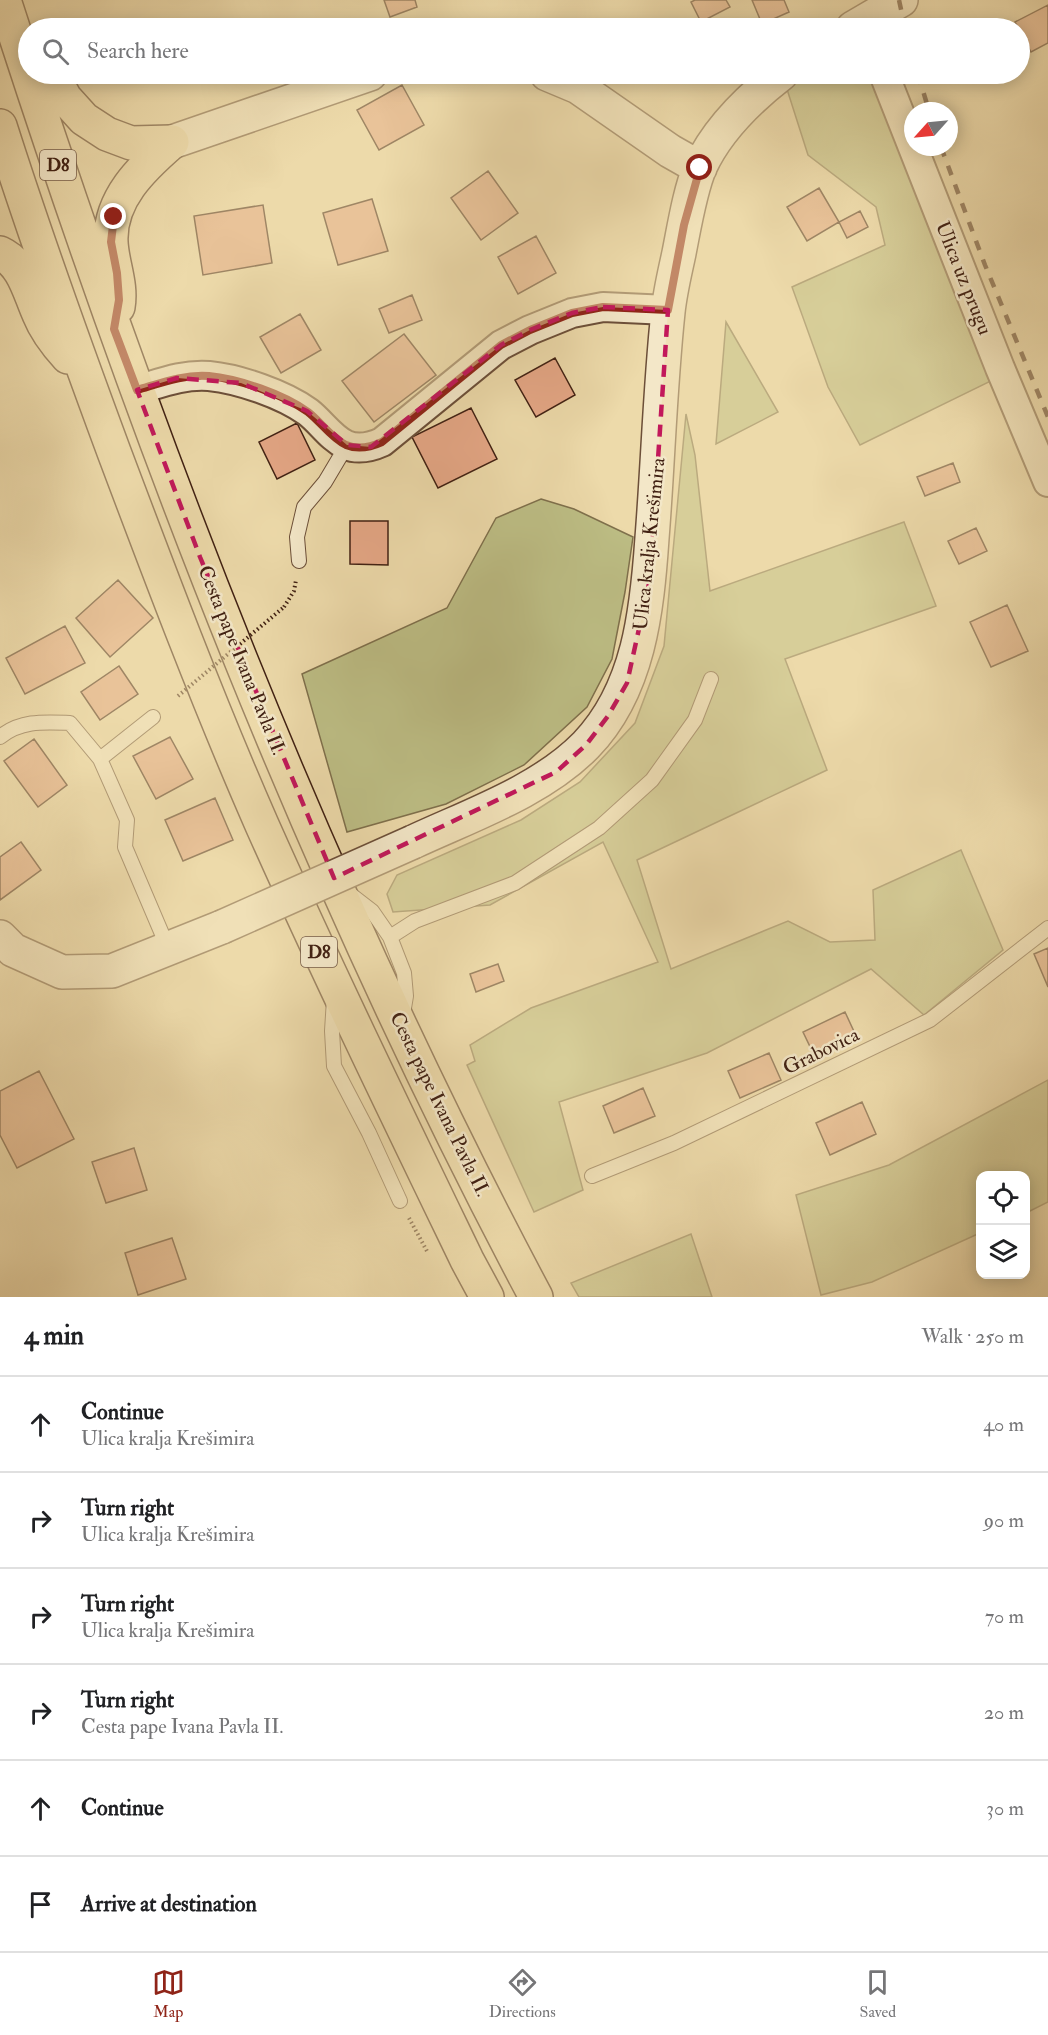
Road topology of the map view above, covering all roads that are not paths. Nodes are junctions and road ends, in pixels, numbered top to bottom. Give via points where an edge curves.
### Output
1 (4, 0) edge
2 (901, 0) edge
3 (23, 18) edge
4 (868, 18) edge
5 (18, 43) edge
6 (31, 84) edge
7 (57, 84) edge
8 (341, 84) edge
9 (571, 84) edge
10 (771, 84) edge
11 (888, 84) edge
12 (0, 126) edge
13 (172, 142) junction
14 (700, 168) junction
15 (0, 253) edge
16 (668, 310) junction
17 (114, 329) junction
18 (86, 374) junction
19 (137, 390) junction
20 (347, 445) junction
21 (1048, 482) edge
22 (299, 561) road end
23 (711, 678) dead end
24 (153, 717) dead end
25 (0, 737) edge
26 (100, 759) junction
27 (337, 884) junction
28 (1048, 928) edge
29 (0, 936) edge
30 (390, 936) junction
31 (168, 949) junction
32 (335, 985) junction
33 (402, 1026) junction
34 (592, 1176) dead end
35 (400, 1201) road end
36 (487, 1297) edge
37 (536, 1297) edge

1 - 3 main road
1 - 5 main road, Cesta pape Ivana Pavla II. / D8
2 - 4 street
6 - 17 main road, Cesta pape Ivana Pavla II. / D8
7 - 13 main road via 64,99 84,119 107,134 131,143
8 - 13 street
9 - 14 street
10 - 14 street, Ulica kralja Krešimira via 720,134
11 - 21 street, Ulica uz prugu
12 - 18 main road, D8
13 - 17 main road via 142,169 114,217 111,242 119,300
14 - 16 street, Ulica kralja Krešimira via 684,225
15 - 18 main road via 23,273 40,317 61,350
16 - 20 street via 603,307 572,313 530,330 501,345 382,442 371,447
16 - 31 street, Ulica kralja Krešimira, bridge via 650,579 640,637 627,683 586,745 555,772 521,792
17 - 19 main road, Cesta pape Ivana Pavla II. / D8
18 - 32 main road, D8 via 168,599 261,822
19 - 20 street via 177,378 209,376 241,383 307,411
19 - 27 main road, Cesta pape Ivana Pavla II. / D8 via 200,557
20 - 22 lane via 325,482 304,507 297,537
23 - 30 lane via 695,720 652,780 598,828 515,883 415,921
24 - 26 lane
25 - 26 lane via 10,728 38,722 70,723
26 - 31 lane via 128,820 124,847
27 - 30 lane via 372,911
27 - 33 main road, Cesta pape Ivana Pavla II. / D8
28 - 34 lane, Grabovica via 930,1020 674,1143
29 - 31 street, Ulica kralja Krešimira via 13,950 62,972 112,971
30 - 33 lane via 404,973
32 - 35 lane via 334,1066
32 - 36 main road, D8
33 - 37 main road, Cesta pape Ivana Pavla II. / D8

